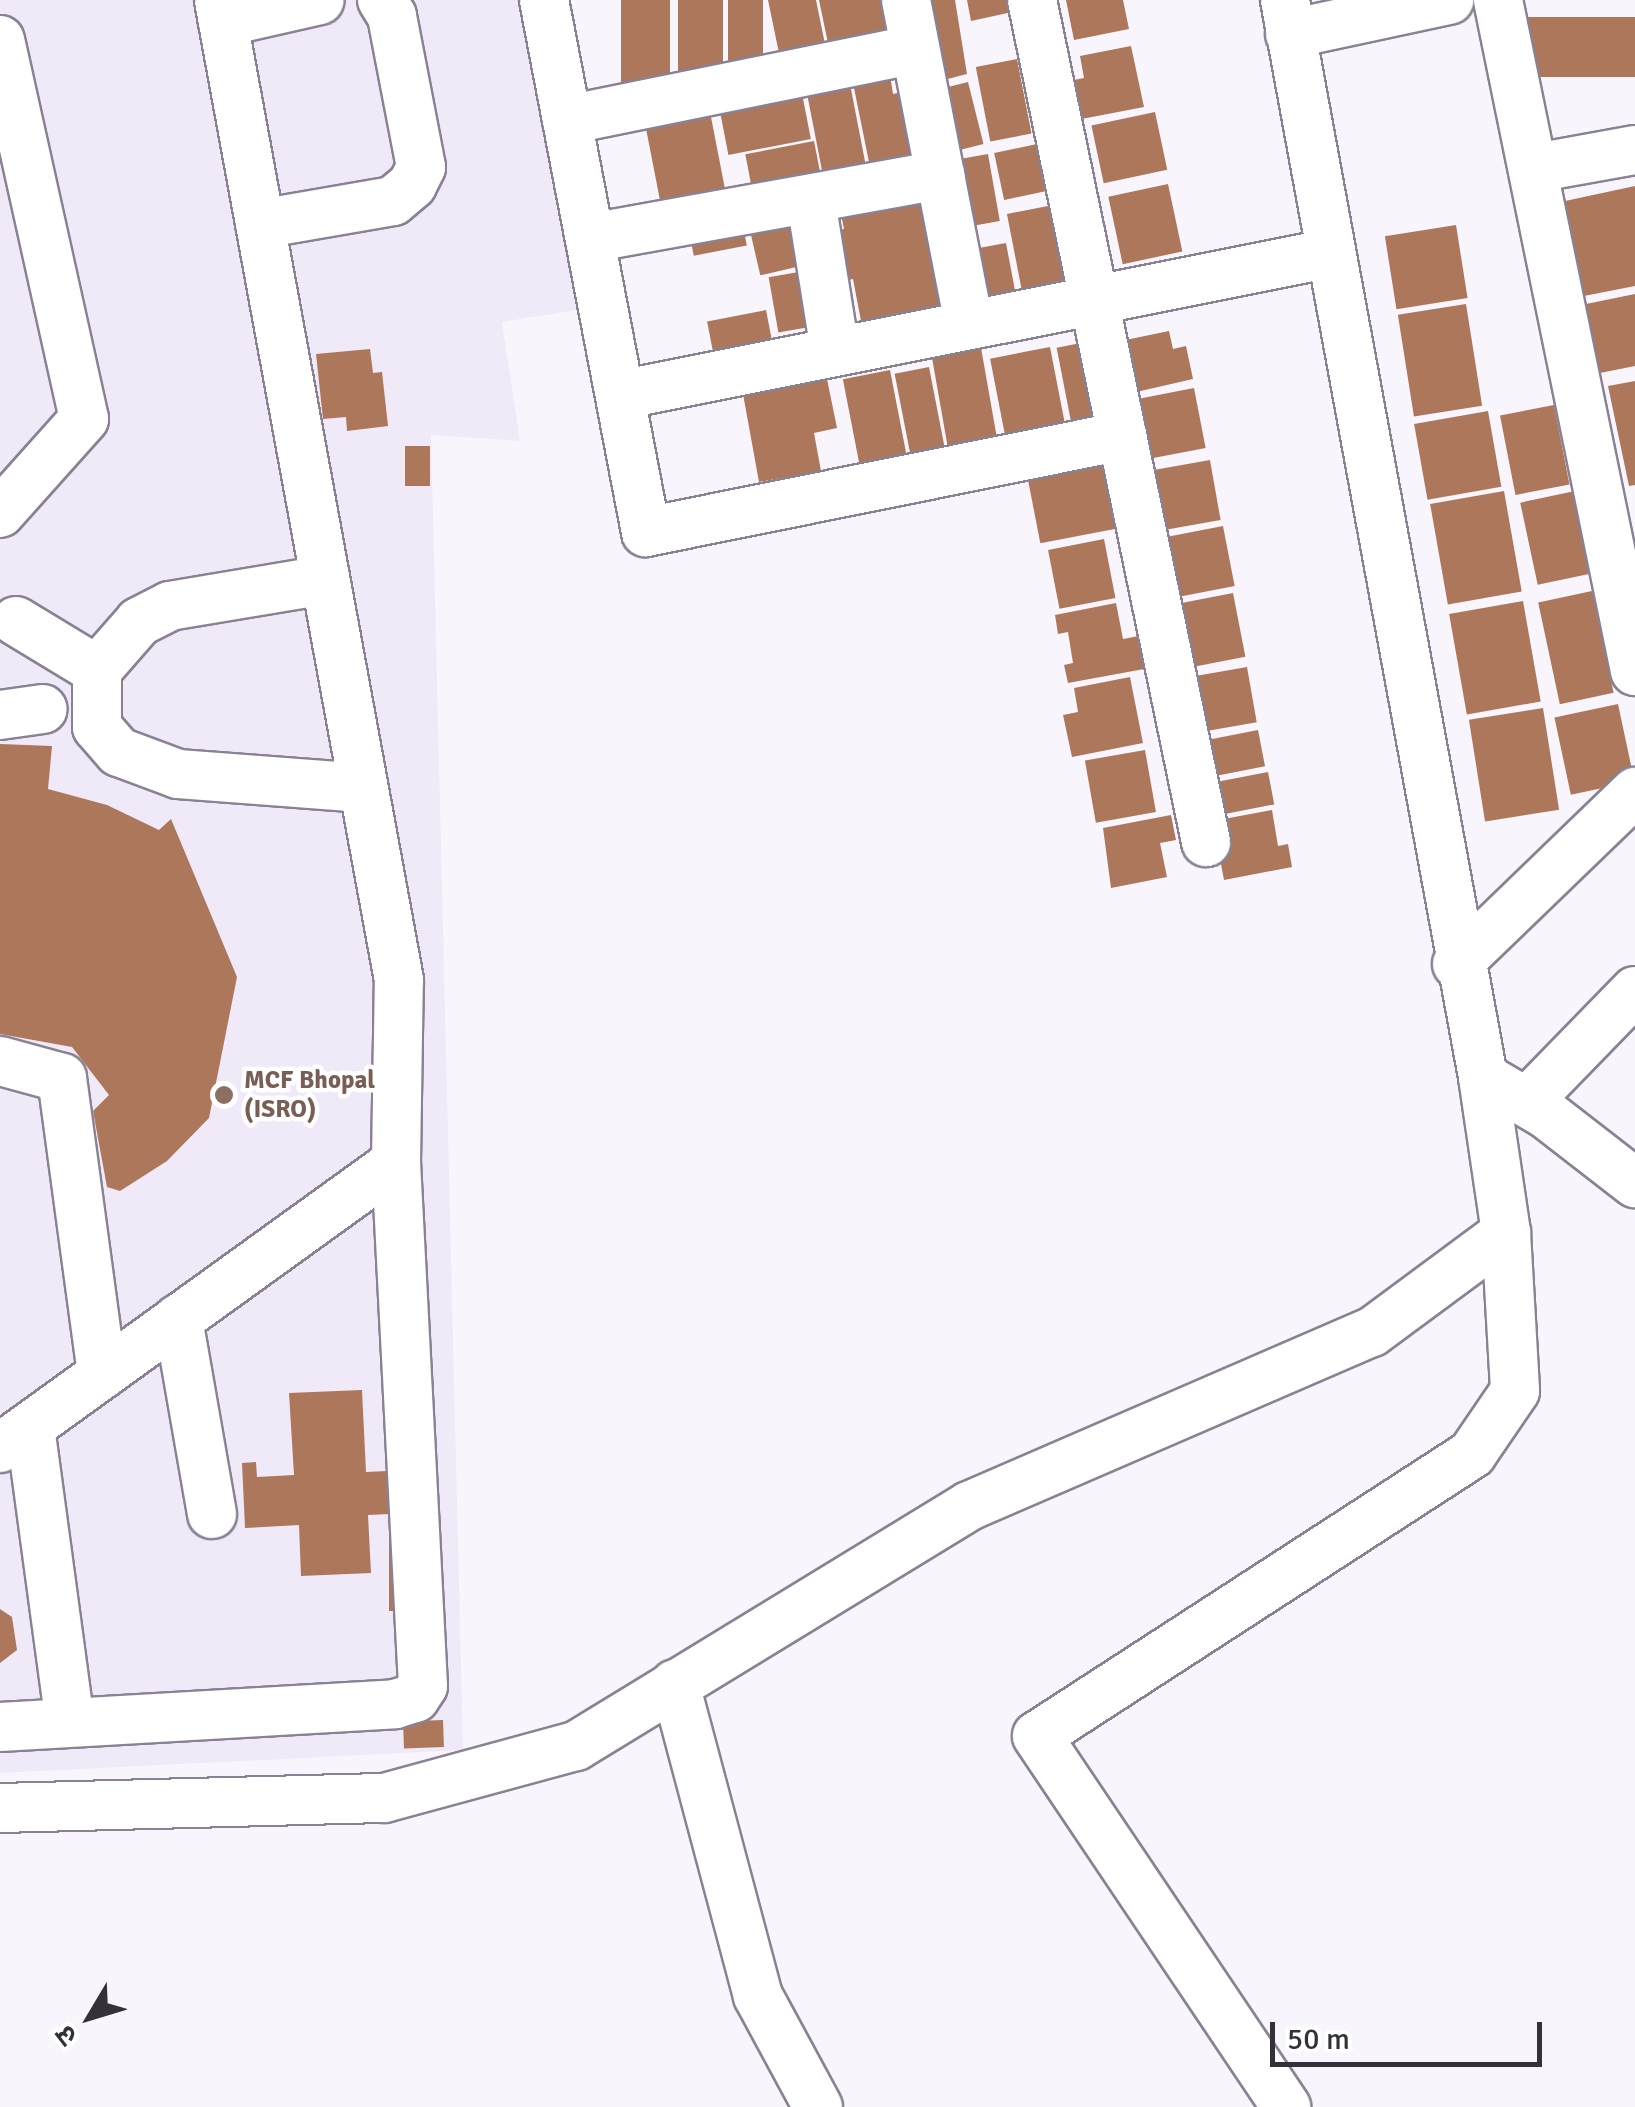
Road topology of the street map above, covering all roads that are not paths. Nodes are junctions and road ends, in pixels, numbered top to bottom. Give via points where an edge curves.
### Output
1 (320, 0) edge
2 (382, 0) edge
3 (544, 0) edge
4 (906, 0) edge
5 (1032, 0) edge
6 (1450, 0) edge
7 (1498, 0) edge
8 (221, 11) edge
9 (1288, 17) edge
10 (0, 40) edge
11 (915, 50) junction
12 (567, 120) junction
13 (1635, 150) edge
14 (1534, 168) junction
15 (940, 176) junction
16 (810, 201) junction
17 (260, 224) junction
18 (590, 238) junction
19 (1332, 253) junction
20 (1094, 300) junction
21 (969, 325) junction
22 (836, 352) junction
23 (620, 395) junction
24 (1122, 436) junction
25 (0, 513) edge
26 (325, 580) junction
27 (16, 621) dead end
28 (97, 670) junction
29 (1635, 671) edge
30 (363, 788) junction
31 (1635, 792) edge
32 (1206, 842) dead end
33 (1457, 964) junction
34 (1635, 991) edge
35 (0, 1061) edge
36 (1483, 1077) junction
37 (1527, 1102) junction
38 (396, 1162) junction
39 (1635, 1183) edge
40 (1506, 1233) junction
41 (178, 1320) junction
42 (102, 1374) junction
43 (15, 1438) edge
44 (212, 1514) dead end
45 (675, 1684) junction
46 (70, 1721) junction
47 (0, 1726) edge
48 (0, 1808) edge
49 (818, 2107) edge
50 (1286, 2107) edge

1 - 8 street
2 - 17 street via 392,16 421,167 412,185 392,201
3 - 12 street
4 - 11 street
5 - 20 street
6 - 9 street
7 - 14 street
8 - 17 street
9 - 19 street
10 - 25 street via 84,419
11 - 12 street
11 - 15 street
12 - 18 street
13 - 14 street
14 - 29 street
15 - 16 street
15 - 21 street
16 - 18 street
16 - 22 street
17 - 26 street
18 - 23 street
19 - 20 street
19 - 33 street
20 - 21 street
20 - 24 street
21 - 22 street
22 - 23 street
23 - 24 street via 646,532
24 - 32 street
26 - 28 street via 170,606 119,638
26 - 30 street
27 - 28 street
28 - 30 street via 96,726 131,758 178,774
30 - 38 street via 399,980
31 - 33 street
33 - 36 street
34 - 37 street
35 - 42 street via 62,1078
36 - 37 street
36 - 40 street
37 - 39 street
38 - 41 street
38 - 46 street via 423,1686 415,1698 395,1704
40 - 45 street via 1372,1332 969,1506
40 - 50 street via 1515,1391 1472,1454 1037,1736
41 - 42 street
41 - 44 street
42 - 43 street
43 - 46 street
45 - 48 street via 576,1746 384,1798
45 - 49 street via 758,1996
46 - 47 street

